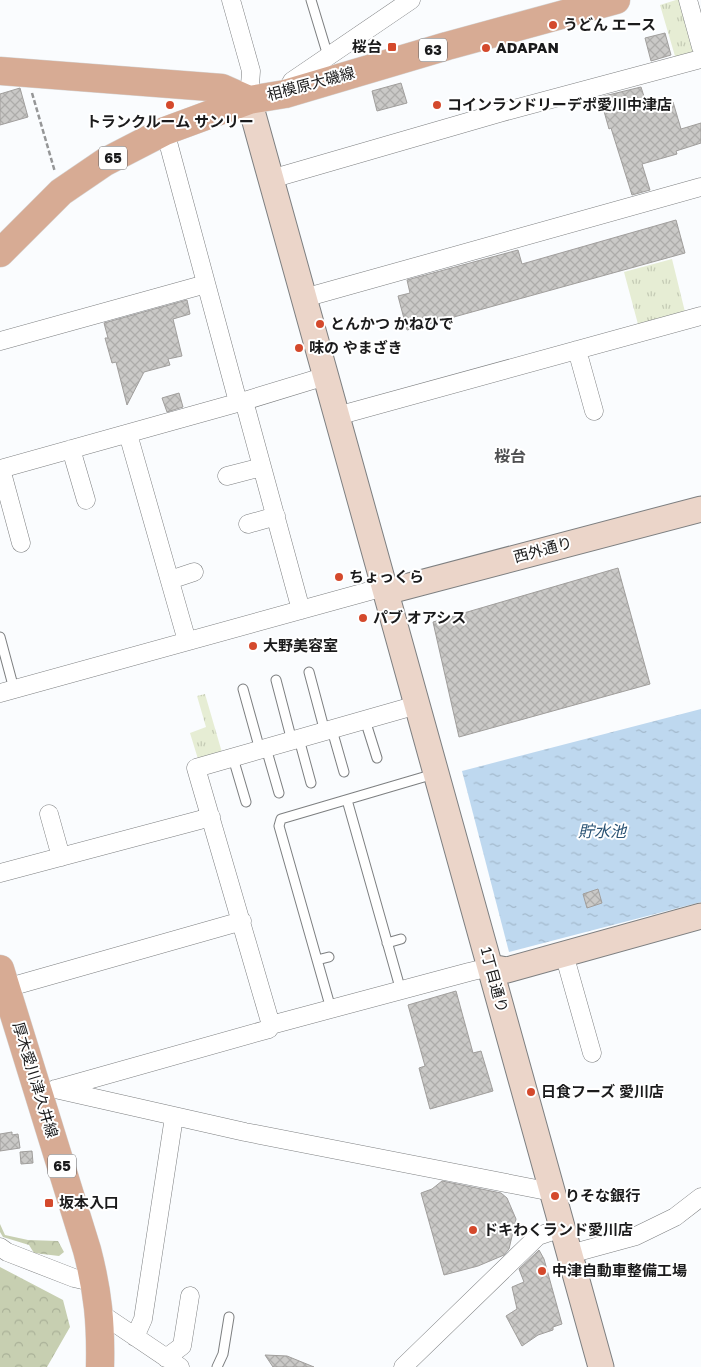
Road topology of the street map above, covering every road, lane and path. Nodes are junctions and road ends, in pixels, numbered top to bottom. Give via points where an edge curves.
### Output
1 (231, 0) edge
2 (311, 0) edge
3 (411, 0) edge
4 (616, 0) edge
5 (688, 0) edge
6 (701, 47) edge
7 (328, 56) junction
8 (701, 59) edge
9 (13, 72) edge
10 (285, 94) junction
11 (249, 100) junction
12 (165, 131) junction
13 (271, 179) junction
14 (701, 187) edge
15 (61, 192) junction
16 (0, 253) edge
17 (206, 284) junction
18 (304, 298) junction
19 (701, 316) edge
20 (0, 341) edge
21 (578, 350) junction
22 (326, 376) junction
23 (241, 402) junction
24 (594, 411) dead end
25 (337, 416) junction
26 (128, 434) junction
27 (71, 449) junction
28 (262, 467) junction
29 (1, 469) edge
30 (227, 476) dead end
31 (86, 500) dead end
32 (701, 509) edge
33 (276, 516) junction
34 (248, 524) dead end
35 (21, 543) dead end
36 (194, 572) dead end
37 (170, 580) junction
38 (385, 590) junction
39 (301, 610) junction
40 (0, 637) edge
41 (187, 641) junction
42 (308, 672) dead end
43 (276, 680) dead end
44 (243, 689) dead end
45 (7, 691) edge
46 (417, 706) junction
47 (366, 720) junction
48 (329, 731) junction
49 (295, 740) junction
50 (263, 749) junction
51 (233, 758) junction
52 (377, 758) dead end
53 (344, 772) dead end
54 (436, 774) junction
55 (311, 783) dead end
56 (279, 793) dead end
57 (347, 800) junction
58 (246, 802) dead end
59 (49, 814) dead end
60 (211, 817) junction
61 (61, 857) junction
62 (0, 873) edge
63 (701, 916) edge
64 (242, 922) junction
65 (401, 939) dead end
66 (387, 943) junction
67 (564, 954) junction
68 (329, 956) dead end
69 (317, 960) junction
70 (490, 968) junction
71 (3, 979) edge
72 (400, 990) junction
73 (331, 1009) junction
74 (271, 1025) junction
75 (592, 1053) dead end
76 (47, 1091) junction
77 (174, 1117) junction
78 (552, 1192) junction
79 (701, 1197) edge
80 (562, 1228) junction
81 (0, 1248) edge
82 (570, 1254) junction
83 (96, 1283) junction
84 (190, 1296) dead end
85 (100, 1313) junction
86 (229, 1317) dead end
87 (135, 1337) junction
88 (173, 1362) edge
89 (100, 1367) edge
90 (217, 1367) edge
91 (403, 1367) edge
92 (601, 1367) edge

1 - 11 street via 251,71
2 - 7 lane
3 - 7 street
4 - 10 main road, 相模原大磯線 / 63
5 - 6 street
7 - 10 street via 292,81
8 - 13 street
9 - 11 main road, 相模原大磯線 via 222,88
9 - 15 path
10 - 11 main road, 相模原大磯線 / 63
11 - 12 main road, 65
11 - 13 street, 1丁目通り
12 - 15 main road, 65 via 104,162
12 - 17 street
13 - 18 street, 1丁目通り
14 - 18 street
15 - 16 main road, 65
17 - 20 street
17 - 23 street
18 - 22 street, 1丁目通り
19 - 21 street via 622,343
21 - 24 street
21 - 25 street
22 - 23 street
22 - 25 street, 1丁目通り
23 - 26 street
23 - 28 street
25 - 38 street, 1丁目通り
26 - 27 street
26 - 37 street
27 - 29 street
27 - 31 street
28 - 30 street
28 - 33 street
29 - 35 street
32 - 38 street, 西外通り
33 - 34 street
33 - 39 street
36 - 37 street
37 - 41 street
38 - 39 street
38 - 46 street, 1丁目通り
39 - 41 street
40 - 45 lane
41 - 45 street
42 - 48 lane
43 - 49 lane
44 - 50 lane
46 - 47 street
46 - 54 street, 1丁目通り
47 - 48 street
47 - 52 lane
48 - 49 street
48 - 53 lane
49 - 50 street
49 - 55 lane
50 - 51 street
50 - 56 lane
51 - 58 lane
51 - 60 street via 196,768
54 - 57 lane
54 - 70 street, 1丁目通り
57 - 66 lane
57 - 69 lane via 281,819 280,826
59 - 61 street
60 - 61 street
60 - 64 street
61 - 62 street
63 - 67 street
64 - 71 street
64 - 74 street
65 - 66 lane
66 - 72 lane
67 - 70 street via 506,970
67 - 75 street via 588,1018
68 - 69 lane
69 - 73 lane
70 - 72 street
70 - 78 street, 1丁目通り
71 - 76 main road, 厚木愛川津久井線 / 65
72 - 73 street
73 - 74 street
74 - 76 street via 269,1029
76 - 77 street
76 - 83 main road, 厚木愛川津久井線 / 65
77 - 78 street
77 - 87 street via 143,1319
78 - 80 street, 1丁目通り
79 - 82 street via 675,1217 636,1236
80 - 82 street, 1丁目通り
80 - 91 street via 538,1236
81 - 83 street via 74,1278
82 - 92 street, 1丁目通り
83 - 85 main road, 厚木愛川津久井線 / 65
84 - 88 street via 182,1346
85 - 87 street
85 - 89 main road, 厚木愛川津久井線 / 65
86 - 90 lane via 223,1354
87 - 88 street

